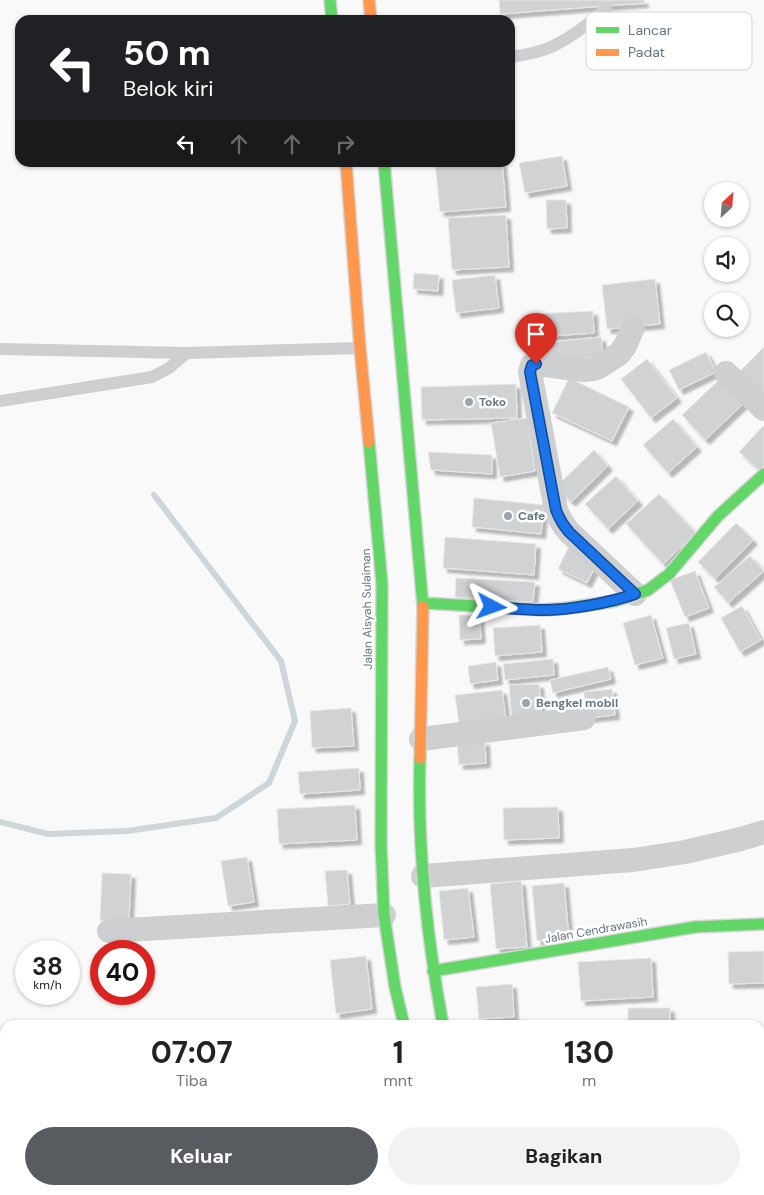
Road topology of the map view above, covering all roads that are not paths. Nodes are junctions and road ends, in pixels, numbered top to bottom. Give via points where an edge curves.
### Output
1 (330, 0) edge
2 (369, 0) edge
3 (606, 9) dead end
4 (602, 12) edge
5 (332, 15) edge
6 (370, 15) edge
7 (586, 24) edge
8 (515, 55) edge
9 (346, 167) edge
10 (384, 167) edge
11 (633, 328) dead end
12 (360, 348) junction
13 (0, 349) edge
14 (187, 353) junction
15 (726, 373) dead end
16 (0, 401) edge
17 (764, 409) edge
18 (764, 474) edge
19 (635, 594) junction
20 (423, 603) junction
21 (584, 718) dead end
22 (422, 739) junction
23 (764, 832) edge
24 (423, 876) junction
25 (384, 915) junction
26 (764, 924) edge
27 (109, 931) dead end
28 (433, 971) junction
29 (403, 1020) edge
30 (442, 1020) edge

1 - 5 main road
2 - 6 main road
3 - 4 lane
7 - 8 lane via 555,46
9 - 12 main road, Jalan Aisyah Sulaiman
10 - 20 main road
11 - 19 street via 619,354 599,368 584,370 536,364 532,365 530,372 561,523
12 - 14 lane
12 - 25 main road, Jalan Aisyah Sulaiman via 382,584 381,845
13 - 14 lane
14 - 16 lane via 152,377
15 - 17 street
18 - 19 main road via 718,516 669,574 648,590
19 - 20 main road via 544,610
20 - 22 main road
21 - 22 street
22 - 24 main road via 419,790
23 - 24 street via 685,852 633,860
24 - 28 main road
25 - 27 street
25 - 29 main road, Jalan Aisyah Sulaiman
26 - 28 main road, Jalan Cendrawasih via 695,926
28 - 30 main road

